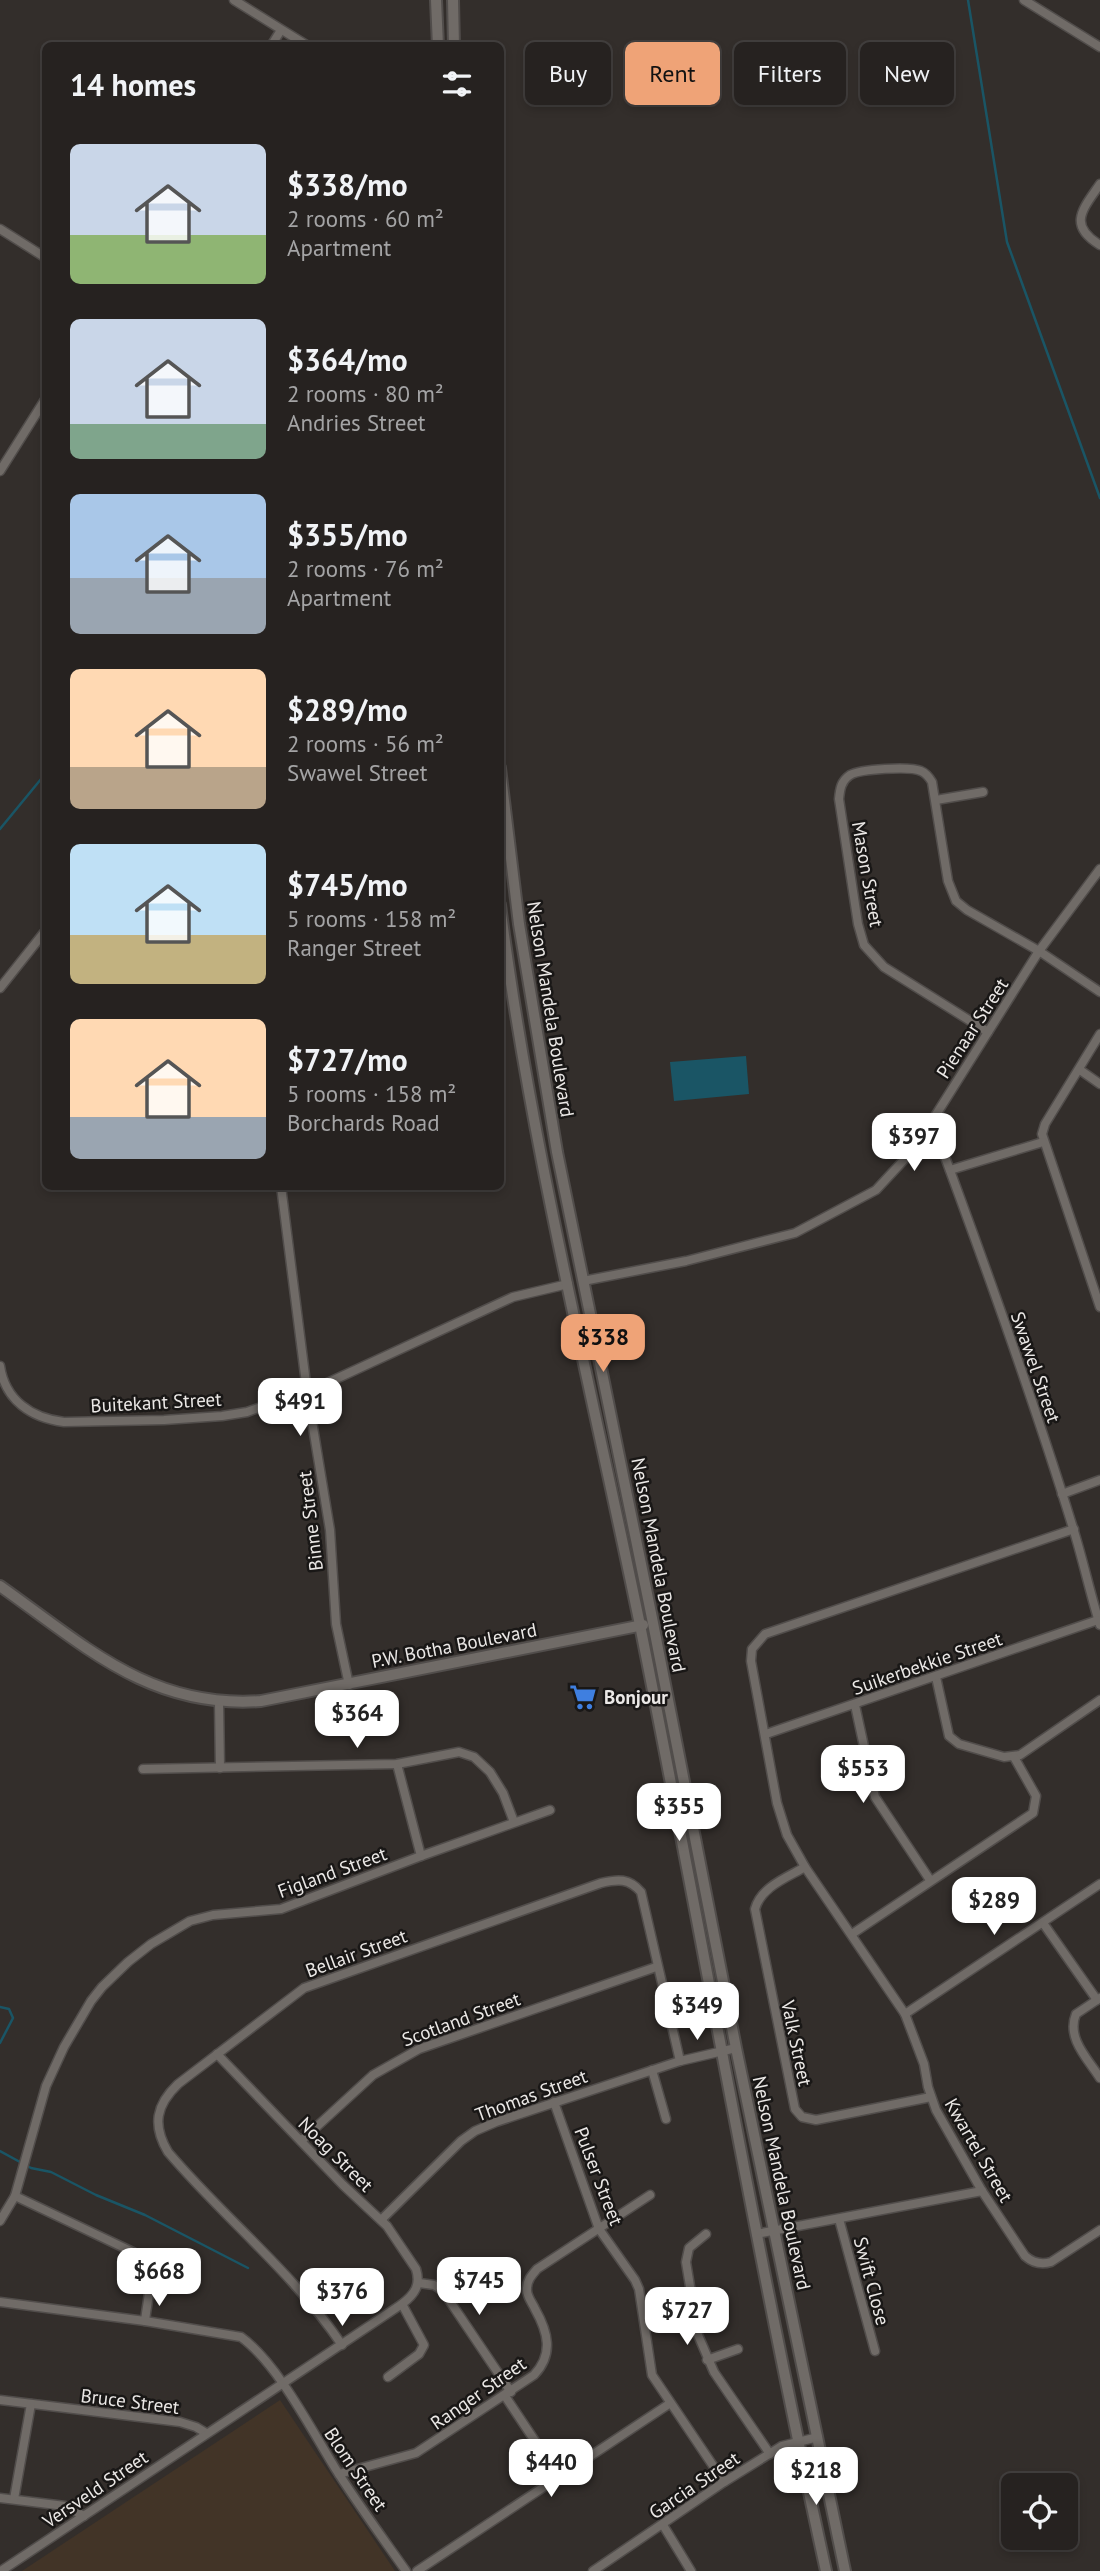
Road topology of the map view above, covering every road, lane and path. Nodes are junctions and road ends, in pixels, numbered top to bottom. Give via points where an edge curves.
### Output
1 (234, 0) edge
2 (436, 0) edge
3 (453, 0) edge
4 (1024, 0) edge
5 (281, 30) junction
6 (274, 42) edge
7 (301, 42) edge
8 (438, 42) edge
9 (454, 42) edge
10 (1100, 47) edge
11 (1100, 184) edge
12 (0, 229) edge
13 (1100, 245) edge
14 (42, 255) edge
15 (42, 404) edge
16 (0, 471) edge
17 (983, 792) dead end
18 (936, 800) junction
19 (504, 801) edge
20 (1100, 869) edge
21 (504, 932) edge
22 (42, 935) edge
23 (1039, 951) junction
24 (0, 988) edge
25 (1100, 992) edge
26 (988, 1032) junction
27 (1100, 1034) edge
28 (1080, 1070) junction
29 (1100, 1084) edge
30 (932, 1122) junction
31 (1043, 1142) junction
32 (950, 1170) junction
33 (282, 1190) edge
34 (583, 1281) junction
35 (569, 1284) junction
36 (1100, 1307) edge
37 (0, 1366) edge
38 (307, 1391) junction
39 (619, 1454) junction
40 (604, 1457) junction
41 (1100, 1480) edge
42 (1062, 1494) junction
43 (1074, 1529) junction
44 (1100, 1581) edge
45 (1090, 1585) junction
46 (0, 1587) edge
47 (653, 1623) junction
48 (1099, 1623) edge
49 (640, 1625) junction
50 (936, 1677) junction
51 (349, 1685) junction
52 (1100, 1700) edge
53 (219, 1703) junction
54 (855, 1705) junction
55 (766, 1734) junction
56 (1014, 1757) junction
57 (397, 1764) junction
58 (220, 1768) junction
59 (143, 1769) dead end
60 (681, 1771) junction
61 (668, 1773) junction
62 (550, 1810) dead end
63 (514, 1822) junction
64 (421, 1856) junction
65 (805, 1867) junction
66 (702, 1877) junction
67 (688, 1879) junction
68 (930, 1881) junction
69 (1100, 1884) edge
70 (1043, 1923) junction
71 (852, 1934) junction
72 (656, 1967) junction
73 (1098, 1999) edge
74 (905, 2014) junction
75 (736, 2048) junction
76 (720, 2051) junction
77 (217, 2054) junction
78 (680, 2061) junction
79 (652, 2070) junction
80 (1100, 2078) edge
81 (931, 2097) junction
82 (554, 2102) junction
83 (666, 2119) dead end
84 (301, 2141) junction
85 (982, 2191) junction
86 (650, 2194) dead end
87 (16, 2196) junction
88 (381, 2220) junction
89 (839, 2220) junction
90 (0, 2221) edge
91 (599, 2229) junction
92 (1100, 2230) edge
93 (775, 2231) junction
94 (706, 2234) dead end
95 (756, 2234) junction
96 (419, 2283) junction
97 (0, 2302) edge
98 (402, 2304) junction
99 (145, 2321) junction
100 (342, 2345) junction
101 (738, 2349) dead end
102 (875, 2351) dead end
103 (707, 2360) junction
104 (388, 2377) dead end
105 (282, 2384) junction
106 (508, 2394) junction
107 (0, 2400) edge
108 (669, 2403) junction
109 (31, 2404) junction
110 (206, 2433) junction
111 (818, 2437) junction
112 (797, 2441) junction
113 (770, 2454) junction
114 (339, 2474) junction
115 (559, 2477) junction
116 (724, 2482) junction
117 (0, 2498) edge
118 (14, 2499) junction
119 (84, 2516) junction
120 (663, 2525) junction
121 (1, 2571) edge
122 (406, 2571) edge
123 (417, 2571) edge
124 (593, 2571) edge
125 (691, 2571) edge
126 (826, 2571) edge
127 (845, 2571) edge

1 - 5 street
2 - 8 street
3 - 9 street
4 - 10 street
5 - 6 street
5 - 7 street
11 - 13 street via 1081,216 1082,231
12 - 14 street
15 - 16 street
17 - 18 street
18 - 23 street via 953,896 967,910
18 - 26 street, Mason Street via 932,782 912,768 859,772 842,783 839,799 858,924 864,945 884,967
19 - 34 street, Nelson Mandela Boulevard via 548,1103
20 - 23 street, Pienaar Street
21 - 35 street, Nelson Mandela Boulevard via 529,1101
22 - 24 street
23 - 25 street
23 - 26 street, Pienaar Street
26 - 30 street, Pienaar Street
27 - 28 street
28 - 29 street
28 - 31 street via 1045,1125
30 - 32 street, Swawel Street
30 - 34 street, Pienaar Street via 910,1155 876,1190 795,1233
31 - 32 street
31 - 36 street
32 - 42 street, Swawel Street
33 - 38 street, Binne Street
34 - 35 street
34 - 39 street, Nelson Mandela Boulevard
35 - 38 street, Buitekant Street via 493,1305
35 - 40 street, Nelson Mandela Boulevard
37 - 38 street, Buitekant Street via 19,1405 46,1420 64,1422 222,1416
38 - 51 street, Binne Street via 330,1530 336,1624
39 - 40 street
39 - 47 street, Nelson Mandela Boulevard
40 - 49 street, Nelson Mandela Boulevard
41 - 42 street
42 - 43 street, Swawel Street
43 - 45 street, Swawel Street
43 - 55 street, Kwartel Street via 765,1634 752,1649 751,1661
44 - 45 street
45 - 48 street, Swawel Street
46 - 53 street, P.W. Botha Boulevard via 140,1680
47 - 49 street, P.W. Botha Boulevard
47 - 60 street, Nelson Mandela Boulevard
48 - 50 street, Suikerbekkie Street
49 - 51 street, P.W. Botha Boulevard
49 - 61 street, Nelson Mandela Boulevard
50 - 54 street, Suikerbekkie Street
50 - 56 street via 953,1740 995,1756
51 - 53 street, P.W. Botha Boulevard via 261,1701
52 - 56 street
53 - 58 street
54 - 55 street, Suikerbekkie Street
54 - 68 street via 875,1797
55 - 65 street, Kwartel Street via 782,1821
56 - 68 street via 1036,1796 1033,1813
57 - 58 street
57 - 63 street via 450,1752 468,1754 498,1783
57 - 64 street
58 - 59 street
60 - 61 street
60 - 66 street, Nelson Mandela Boulevard
61 - 67 street, Nelson Mandela Boulevard
62 - 63 street, Figland Street
63 - 64 street, Figland Street
64 - 87 street, Figland Street via 281,1909 190,1921 128,1962 91,2001 54,2068
65 - 71 street, Kwartel Street
65 - 81 street, Valk Street via 767,1890 755,1909 795,2109 802,2117 816,2120
66 - 67 street
66 - 75 street, Nelson Mandela Boulevard
67 - 76 street, Nelson Mandela Boulevard
68 - 71 street
69 - 70 street
70 - 73 street
70 - 74 street
71 - 74 street, Kwartel Street
72 - 77 street, Bellair Street via 641,1892 629,1881 612,1881 304,1988
72 - 78 street, Bellair Street
72 - 84 street, Scotland Street via 419,2049 373,2076
73 - 80 street via 1076,2014 1073,2029
74 - 81 street, Kwartel Street
75 - 76 street, Thomas Street
75 - 93 street, Nelson Mandela Boulevard
76 - 78 street, Thomas Street
76 - 95 street, Nelson Mandela Boulevard
77 - 84 street, Noag Street
77 - 100 street, Bellair Street via 167,2095 159,2118 162,2141 177,2163 320,2312
78 - 79 street, Thomas Street
79 - 82 street, Thomas Street
79 - 83 street
81 - 85 street, Kwartel Street
82 - 88 street, Thomas Street via 475,2131
82 - 91 street, Pulser Street
84 - 88 street, Noag Street
85 - 89 street
85 - 92 street, Kwartel Street via 1025,2256 1037,2263 1048,2263
86 - 91 street
87 - 90 street, Figland Street
87 - 99 street via 144,2260 149,2276
88 - 96 street, Noag Street via 407,2253
89 - 93 street
89 - 102 street, Swift Close
91 - 106 street, Ranger Street via 529,2277 528,2295 547,2333 547,2348 540,2369
91 - 108 street, Pulser Street via 639,2289 649,2365
93 - 95 street
93 - 111 street, Nelson Mandela Boulevard
94 - 103 street via 690,2248 686,2262 698,2335
95 - 112 street, Nelson Mandela Boulevard
96 - 98 street
96 - 106 street via 443,2291
97 - 99 street, Blom Street
98 - 100 street
98 - 104 street via 424,2345
99 - 105 street, Blom Street via 241,2337
100 - 105 street
101 - 103 street
103 - 113 street
105 - 110 street
105 - 114 street, Blom Street
106 - 114 street, Ranger Street via 416,2453
106 - 115 street
107 - 109 street, Bruce Street
108 - 115 street
108 - 116 street, Pulser Street
109 - 110 street, Bruce Street via 180,2422
109 - 118 street
110 - 119 street, Versveld Street
111 - 112 street, Garcia Street
111 - 127 street, Nelson Mandela Boulevard
112 - 113 street, Garcia Street
112 - 126 street, Nelson Mandela Boulevard
113 - 116 street, Garcia Street
114 - 122 street, Blom Street
115 - 123 street
116 - 120 street, Garcia Street
117 - 118 street
118 - 119 street via 65,2506
119 - 121 street, Versveld Street
120 - 124 street, Garcia Street
120 - 125 street

